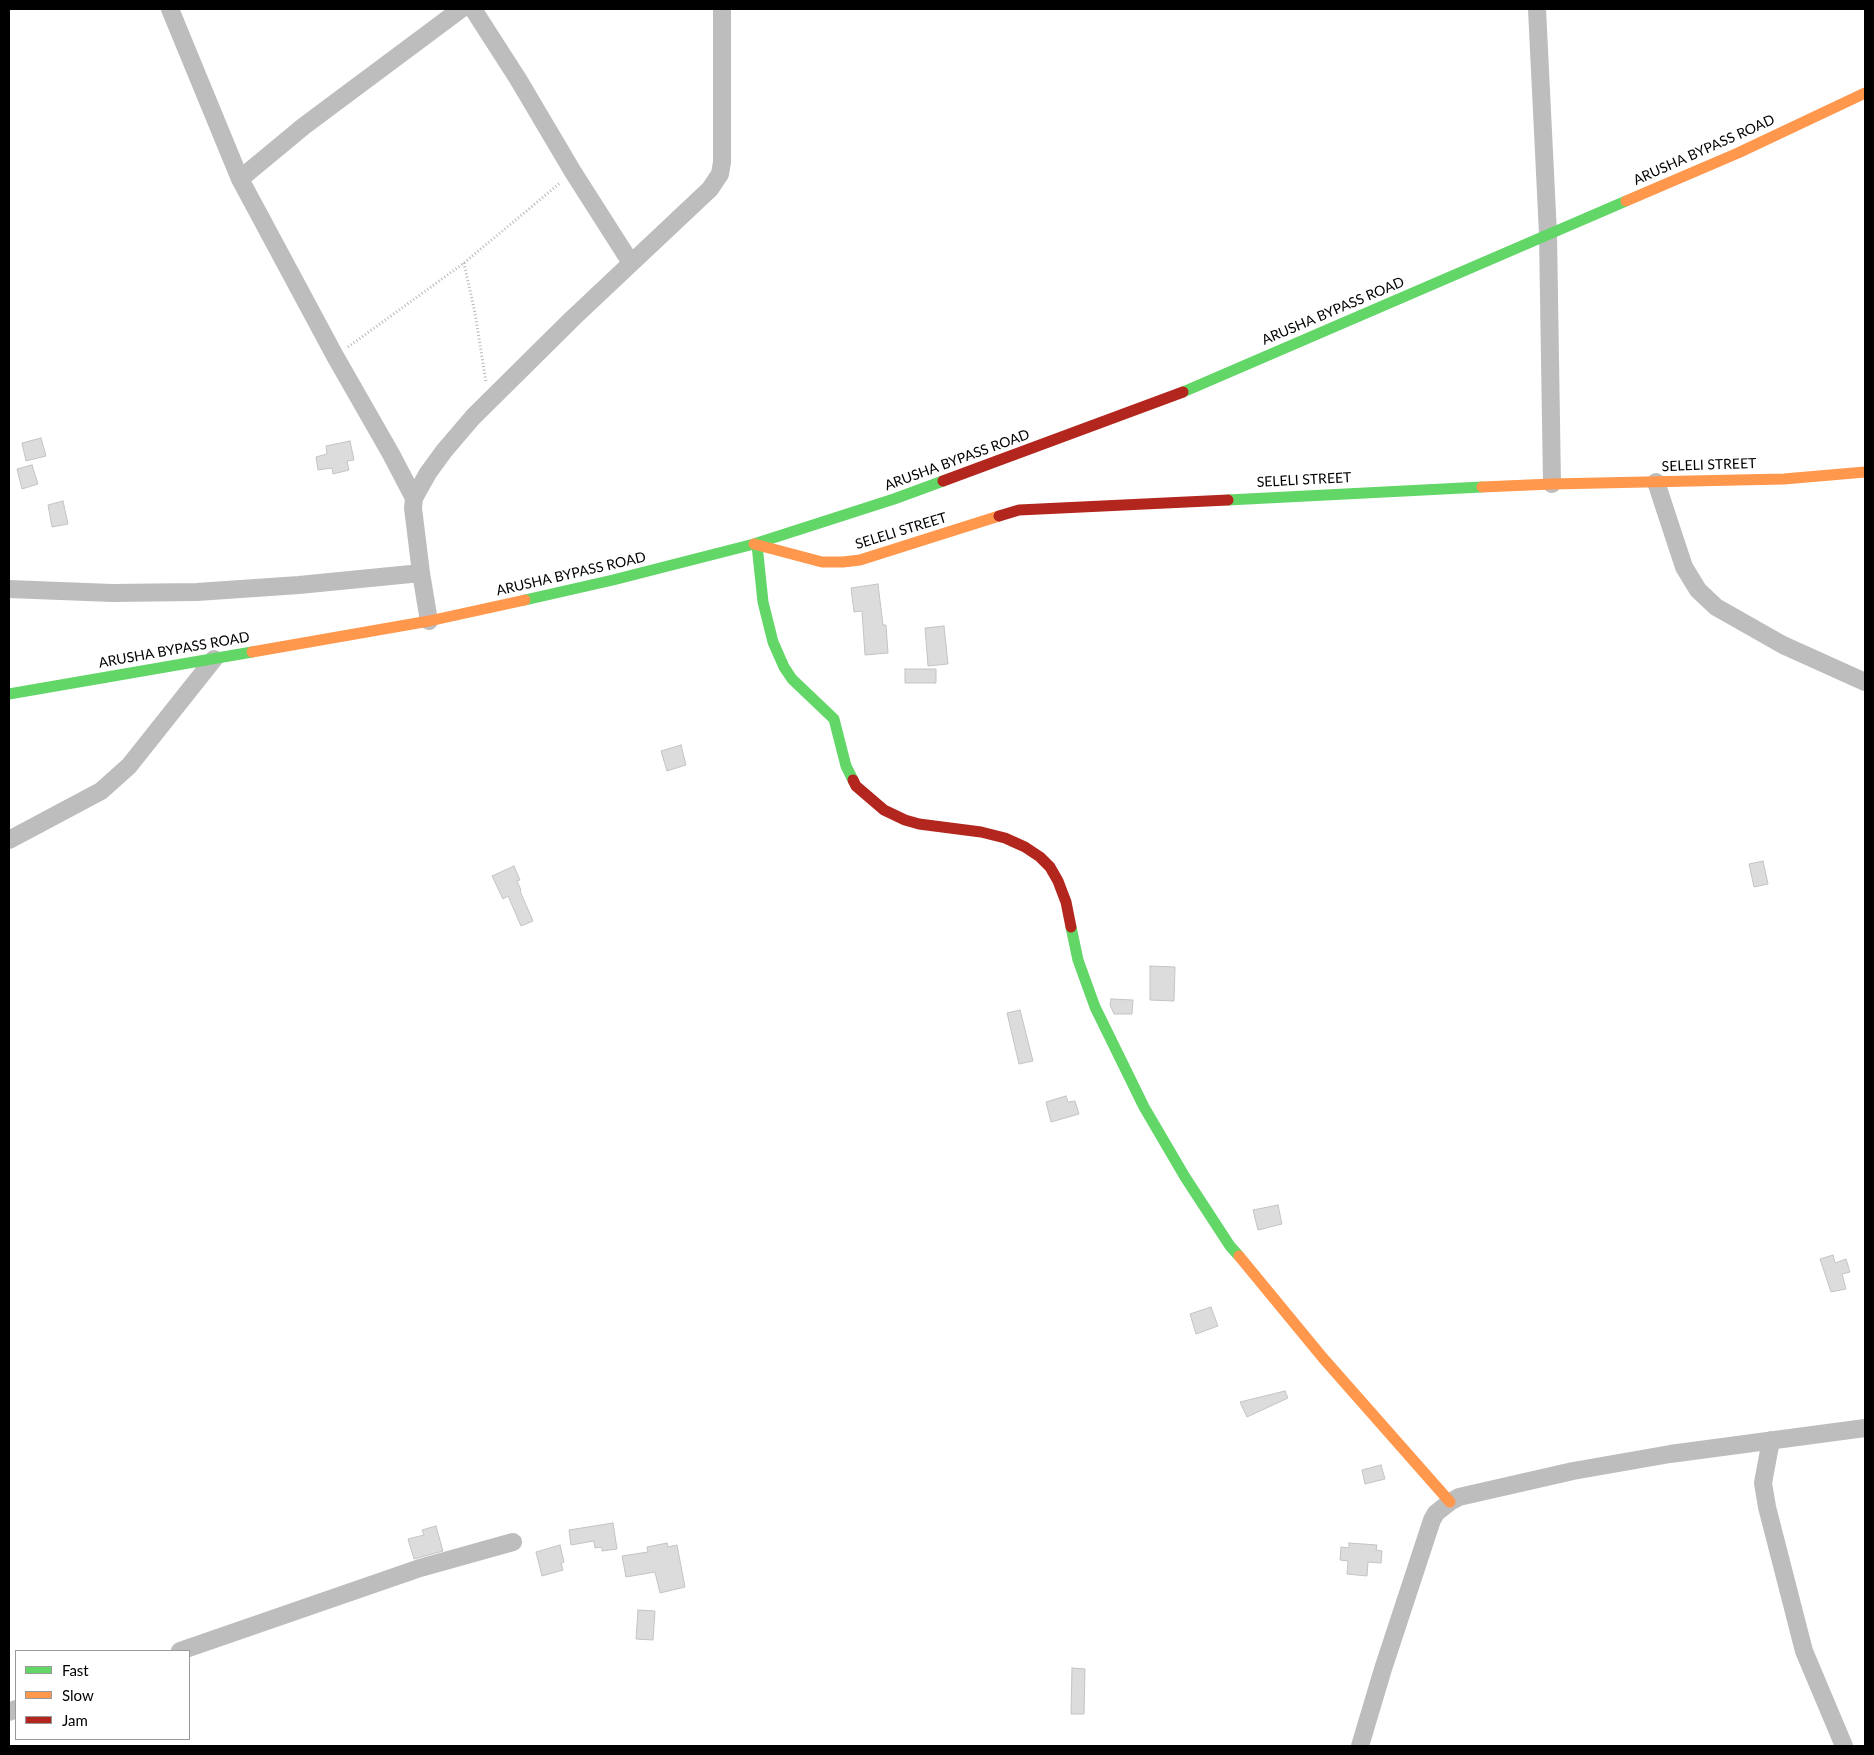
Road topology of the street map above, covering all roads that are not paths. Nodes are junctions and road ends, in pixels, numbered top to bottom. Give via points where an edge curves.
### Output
1 (170, 9) edge
2 (461, 9) edge
3 (473, 9) edge
4 (722, 9) edge
5 (1537, 9) edge
6 (1865, 93) edge
7 (240, 179) junction
8 (1548, 234) junction
9 (631, 263) junction
10 (1865, 472) edge
11 (1656, 482) junction
12 (1552, 484) junction
13 (414, 498) junction
14 (756, 544) junction
15 (421, 573) junction
16 (9, 589) edge
17 (429, 621) junction
18 (214, 659) junction
19 (1865, 682) edge
20 (9, 694) edge
21 (9, 840) edge
22 (1865, 1428) edge
23 (1771, 1440) junction
24 (1450, 1502) junction
25 (513, 1542) dead end
26 (183, 1650) edge
27 (1360, 1746) edge
28 (1844, 1746) edge

1 - 7 street
2 - 7 street via 304,126
3 - 9 street
4 - 9 street via 720,174 710,189
5 - 8 street
6 - 8 street, ARUSHA BYPASS ROAD via 1738,153
7 - 13 street
8 - 12 street
8 - 14 street, ARUSHA BYPASS ROAD via 1188,390 903,496
9 - 13 street via 489,402 444,451
10 - 11 street, SELELI STREET
11 - 12 street, SELELI STREET
11 - 19 street via 1684,568 1698,590 1716,607 1782,645
12 - 14 street, SELELI STREET via 1019,510 860,560 843,562 822,562
13 - 15 street
14 - 17 street, ARUSHA BYPASS ROAD
14 - 24 street via 763,602 773,642 792,678 834,719 846,766 856,786 884,810 906,820 1005,838 1026,846 1050,867 1066,902 1078,960 1095,1008 1144,1107 1185,1177 1230,1246 1322,1358
15 - 16 street via 197,592
15 - 17 street
17 - 18 street, ARUSHA BYPASS ROAD
18 - 20 street, ARUSHA BYPASS ROAD
18 - 21 street via 129,766 101,791
22 - 23 street
23 - 24 street via 1573,1471 1459,1497
23 - 28 street via 1764,1472 1765,1499 1804,1651
24 - 27 street via 1432,1520
25 - 26 street via 420,1568

